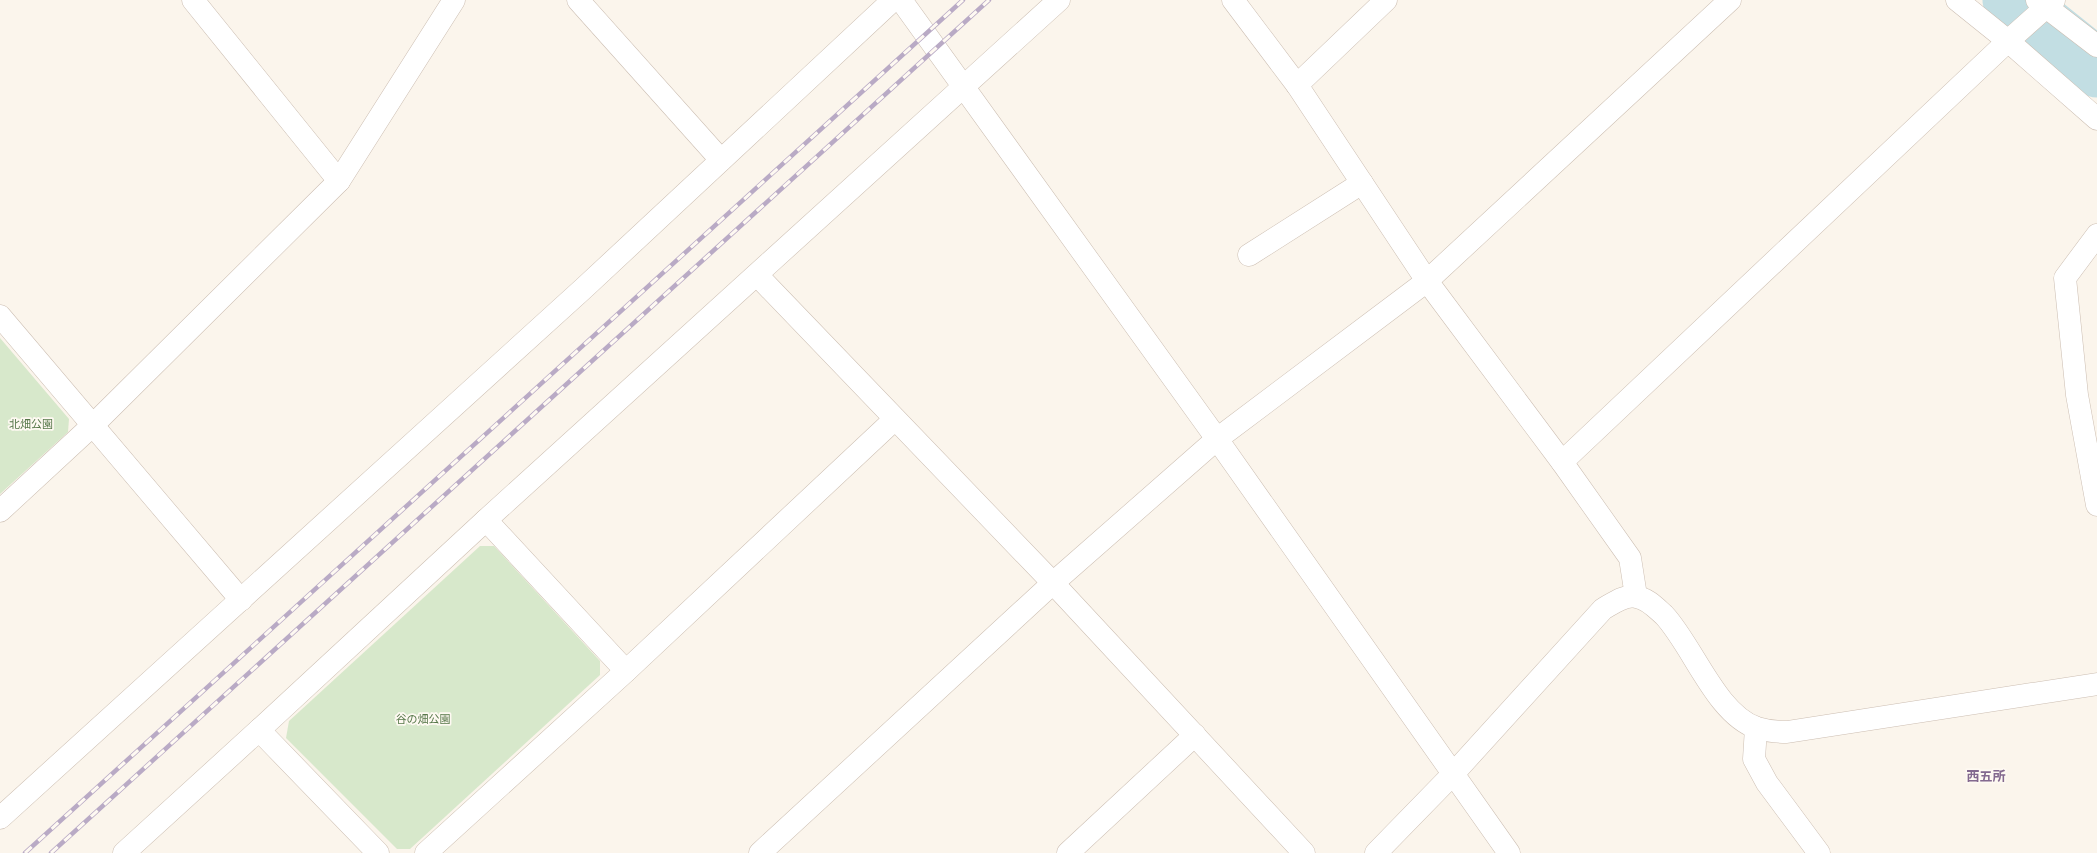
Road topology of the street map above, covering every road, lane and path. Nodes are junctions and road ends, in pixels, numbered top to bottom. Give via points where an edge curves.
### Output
1 (193, 0) edge
2 (454, 0) edge
3 (578, 0) edge
4 (893, 0) edge
5 (900, 0) edge
6 (1059, 0) edge
7 (1233, 0) edge
8 (1386, 0) edge
9 (1730, 0) edge
10 (1957, 0) edge
11 (2046, 3) edge
12 (2008, 41) junction
13 (2097, 46) edge
14 (963, 85) junction
15 (1297, 85) junction
16 (2097, 119) edge
17 (721, 160) junction
18 (339, 181) junction
19 (1362, 184) junction
20 (2097, 236) edge
21 (1250, 255) dead end
22 (757, 275) junction
23 (1426, 281) junction
24 (0, 316) edge
25 (895, 419) junction
26 (93, 425) junction
27 (1217, 438) junction
28 (1562, 462) junction
29 (2097, 505) edge
30 (0, 511) edge
31 (486, 520) junction
32 (1053, 583) junction
33 (1636, 596) junction
34 (241, 600) junction
35 (626, 671) junction
36 (2097, 684) edge
37 (1756, 728) junction
38 (260, 730) junction
39 (1195, 735) junction
40 (1453, 774) junction
41 (0, 818) edge
42 (124, 853) edge
43 (378, 853) edge
44 (426, 853) edge
45 (760, 853) edge
46 (1068, 853) edge
47 (1304, 853) edge
48 (1376, 853) edge
49 (1509, 853) edge
50 (1819, 853) edge

1 - 18 street
2 - 18 street
3 - 17 street
4 - 17 street
5 - 14 street
6 - 14 street
7 - 15 street
8 - 15 street
9 - 23 street
10 - 12 street
11 - 12 street
11 - 13 street
12 - 16 street
12 - 28 street
14 - 22 street
14 - 27 street
15 - 19 street
17 - 34 street
18 - 26 street
19 - 21 street
19 - 23 street
20 - 29 street via 2065,278 2077,395
22 - 25 street
22 - 31 street
23 - 27 street
23 - 28 street
24 - 26 street
25 - 32 street
25 - 35 street
26 - 30 street
26 - 34 street
27 - 32 street
27 - 40 street
28 - 33 street via 1630,558
31 - 35 street
31 - 38 street
32 - 39 street
32 - 45 street
33 - 37 street via 1654,605 1669,621 1725,705
33 - 40 street via 1618,600 1603,610
34 - 41 street
35 - 44 street
36 - 37 street via 1787,732 1770,732
37 - 50 street via 1754,759 1767,783
38 - 42 street
38 - 43 street
39 - 46 street
39 - 47 street
40 - 48 street
40 - 49 street

